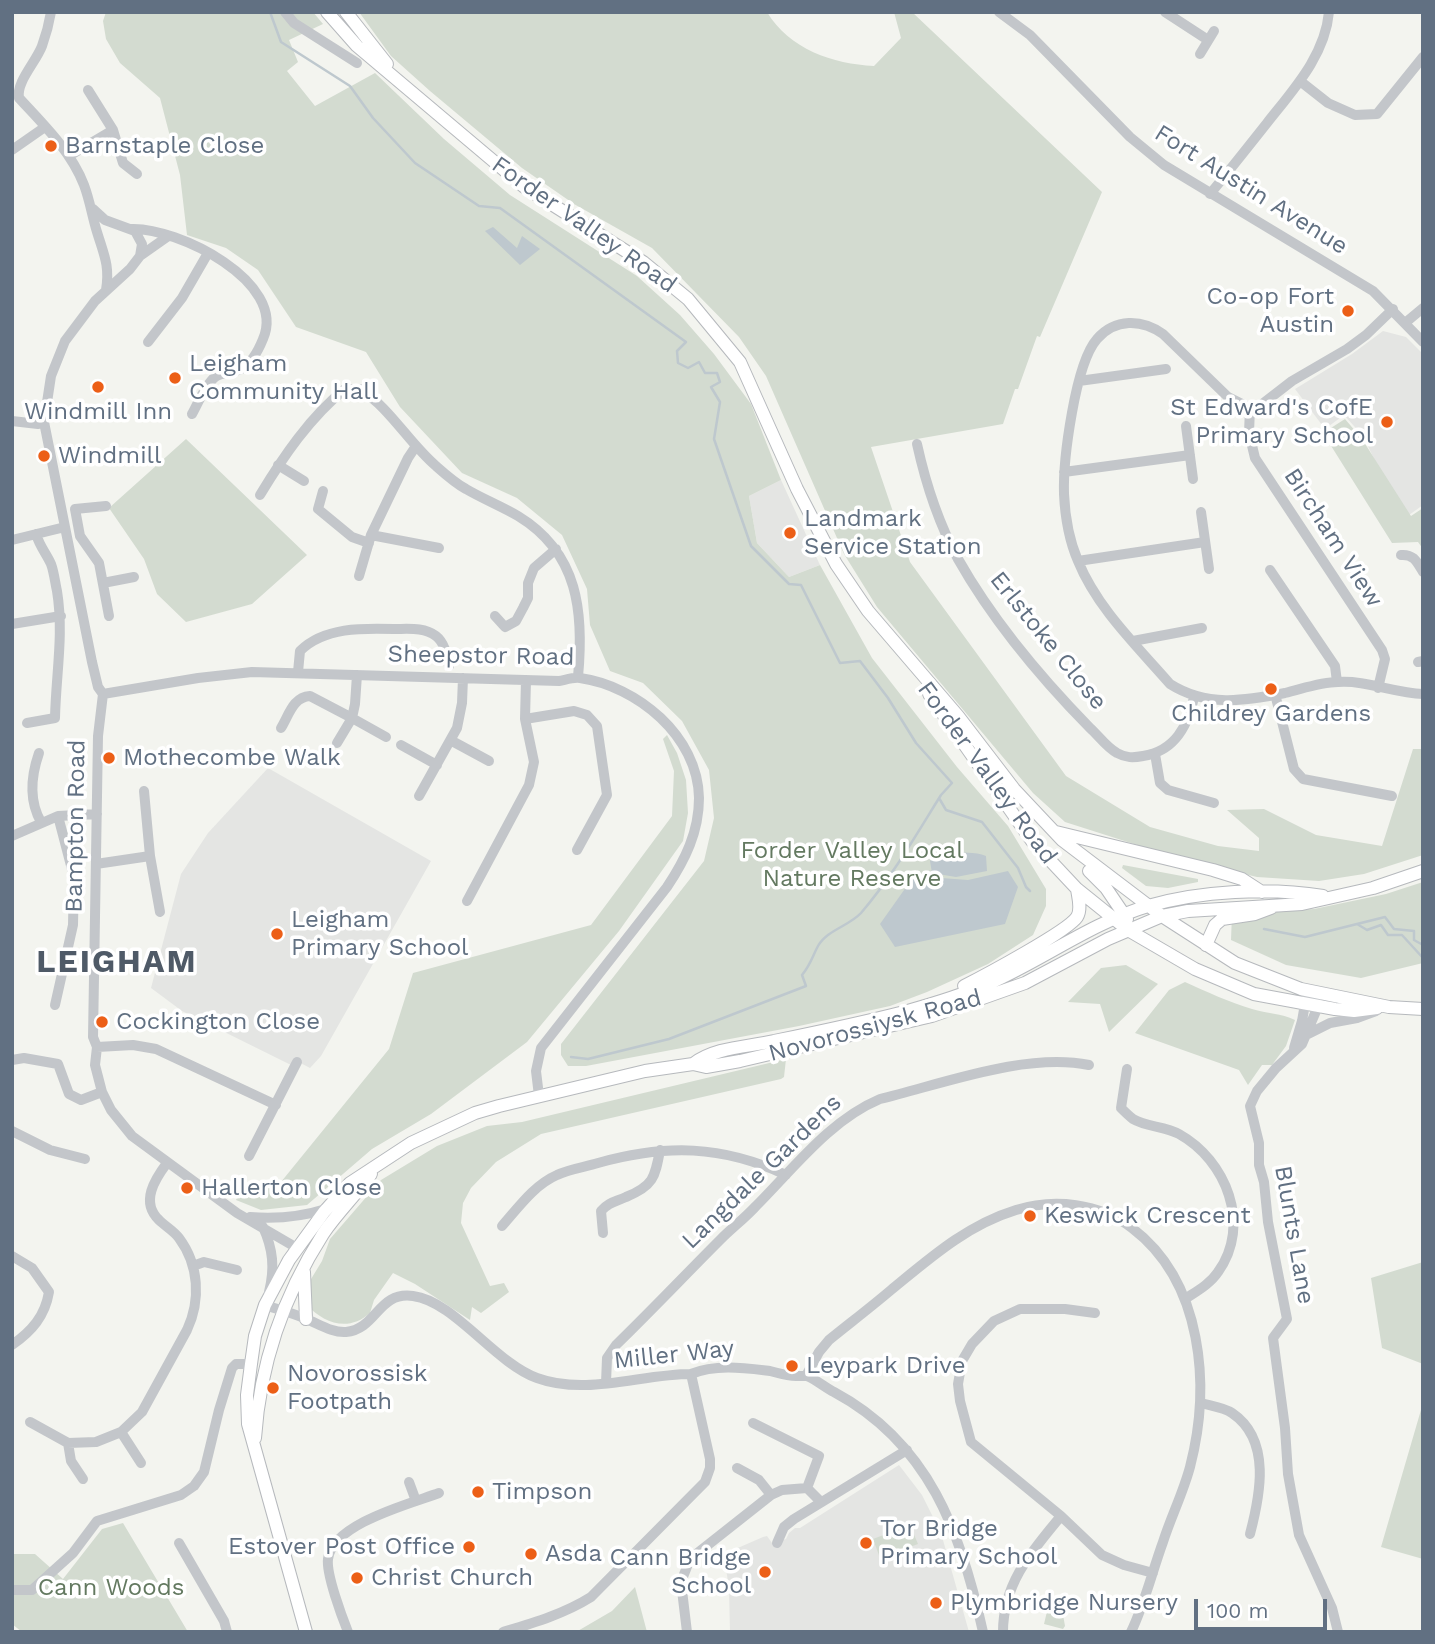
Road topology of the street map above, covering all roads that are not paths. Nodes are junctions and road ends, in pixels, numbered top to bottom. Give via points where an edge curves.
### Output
1 (51, 12) edge
2 (285, 12) edge
3 (327, 12) edge
4 (346, 12) edge
5 (999, 12) edge
6 (1165, 12) edge
7 (1329, 12) edge
8 (1200, 54) dead end
9 (1423, 57) edge
10 (356, 64) dead end
11 (1300, 81) junction
12 (405, 88) junction
13 (15, 90) edge
14 (88, 90) dead end
15 (46, 127) junction
16 (113, 130) junction
17 (12, 150) edge
18 (69, 156) junction
19 (137, 174) dead end
20 (1210, 194) junction
21 (93, 209) junction
22 (126, 228) junction
23 (167, 236) junction
24 (103, 247) junction
25 (208, 253) junction
26 (107, 259) junction
27 (137, 259) junction
28 (106, 290) junction
29 (1423, 308) edge
30 (1393, 309) junction
31 (1405, 323) junction
32 (148, 341) dead end
33 (1423, 342) edge
34 (1166, 369) dead end
35 (1079, 381) junction
36 (1250, 408) junction
37 (192, 414) dead end
38 (12, 421) edge
39 (44, 422) junction
40 (1186, 426) dead end
41 (917, 444) dead end
42 (416, 446) junction
43 (1190, 455) junction
44 (278, 465) junction
45 (1064, 472) junction
46 (1193, 479) dead end
47 (304, 481) dead end
48 (323, 491) dead end
49 (260, 495) dead end
50 (106, 506) dead end
51 (1201, 512) dead end
52 (65, 527) junction
53 (36, 534) junction
54 (370, 539) junction
55 (12, 540) edge
56 (1205, 542) junction
57 (439, 548) dead end
58 (556, 549) junction
59 (1401, 555) dead end
60 (1078, 561) junction
61 (1209, 569) dead end
62 (1270, 570) dead end
63 (1423, 572) edge
64 (359, 576) dead end
65 (134, 577) dead end
66 (102, 581) junction
67 (76, 583) junction
68 (61, 616) junction
69 (109, 616) dead end
70 (495, 616) dead end
71 (12, 624) edge
72 (1202, 628) dead end
73 (886, 634) junction
74 (1133, 641) junction
75 (449, 666) dead end
76 (298, 672) junction
77 (356, 675) junction
78 (578, 677) junction
79 (463, 678) junction
80 (526, 680) junction
81 (1337, 682) junction
82 (1378, 688) junction
83 (103, 694) junction
84 (1275, 694) junction
85 (1423, 694) edge
86 (1194, 697) junction
87 (352, 718) junction
88 (525, 719) junction
89 (27, 723) dead end
90 (281, 728) dead end
91 (386, 737) dead end
92 (452, 741) junction
93 (337, 743) dead end
94 (401, 744) dead end
95 (39, 753) dead end
96 (1155, 754) junction
97 (489, 761) dead end
98 (437, 765) junction
99 (144, 791) dead end
100 (419, 796) dead end
101 (1392, 796) dead end
102 (1214, 803) dead end
103 (97, 814) junction
104 (58, 816) junction
105 (41, 822) junction
106 (12, 836) edge
107 (1059, 836) junction
108 (577, 850) dead end
109 (150, 856) junction
110 (96, 864) junction
111 (1423, 871) edge
112 (1076, 890) junction
113 (1262, 892) junction
114 (1329, 897) junction
115 (467, 901) dead end
116 (1149, 906) junction
117 (1274, 906) junction
118 (160, 912) dead end
119 (1120, 916) junction
120 (1162, 916) junction
121 (1128, 930) junction
122 (1206, 945) junction
123 (1301, 989) junction
124 (946, 1000) junction
125 (1305, 1003) junction
126 (55, 1005) dead end
127 (1318, 1006) junction
128 (1389, 1007) junction
129 (1423, 1009) edge
130 (1306, 1035) junction
131 (97, 1047) junction
132 (1292, 1054) junction
133 (12, 1060) edge
134 (297, 1062) dead end
135 (693, 1063) junction
136 (1088, 1065) dead end
137 (1128, 1069) dead end
138 (102, 1092) junction
139 (539, 1096) junction
140 (276, 1105) junction
141 (12, 1131) edge
142 (660, 1150) junction
143 (249, 1156) dead end
144 (85, 1159) dead end
145 (167, 1163) junction
146 (376, 1167) junction
147 (786, 1175) junction
148 (326, 1209) junction
149 (244, 1216) junction
150 (502, 1226) dead end
151 (263, 1227) junction
152 (603, 1233) dead end
153 (297, 1248) junction
154 (12, 1256) edge
155 (307, 1262) junction
156 (193, 1266) junction
157 (237, 1270) dead end
158 (1185, 1299) junction
159 (266, 1303) junction
160 (282, 1311) junction
161 (1095, 1312) dead end
162 (306, 1319) junction
163 (12, 1345) edge
164 (251, 1364) junction
165 (691, 1374) junction
166 (806, 1376) junction
167 (606, 1383) junction
168 (1201, 1403) junction
169 (30, 1422) dead end
170 (753, 1423) dead end
171 (121, 1432) junction
172 (68, 1443) junction
173 (255, 1445) junction
174 (907, 1450) junction
175 (141, 1463) dead end
176 (737, 1468) dead end
177 (83, 1479) dead end
178 (409, 1482) dead end
179 (807, 1488) junction
180 (439, 1493) dead end
181 (771, 1495) junction
182 (416, 1501) junction
183 (821, 1502) junction
184 (1061, 1516) junction
185 (1250, 1534) dead end
186 (179, 1543) dead end
187 (777, 1543) dead end
188 (1153, 1573) junction
189 (12, 1590) edge
190 (227, 1632) edge
191 (306, 1632) edge
192 (348, 1632) edge
193 (503, 1632) edge
194 (687, 1632) edge
195 (983, 1632) edge
196 (1003, 1632) edge
197 (1131, 1632) edge
198 (1338, 1632) edge

1 - 13 street via 42,47
2 - 10 street via 294,23
3 - 12 main road, Forder Valley Road
4 - 12 main road, Forder Valley Road
5 - 20 street, Fort Austin Avenue via 1030,35 1130,137
6 - 8 street via 1210,36
7 - 11 street via 1328,28
9 - 11 street via 1377,114 1355,115 1328,103
11 - 20 street
12 - 73 main road, Forder Valley Road via 523,187 643,262 688,299 740,362 836,564
13 - 15 street
14 - 16 street
15 - 17 street
15 - 18 street
16 - 18 street
16 - 19 street via 123,163
18 - 21 street
20 - 30 street, Fort Austin Avenue via 1373,290
21 - 22 street via 105,220
21 - 24 street
22 - 23 street
22 - 24 street via 109,232
22 - 27 street via 141,240
23 - 25 street
23 - 27 street, Bampton Road
24 - 26 street
25 - 32 street via 182,298
25 - 37 street via 245,278 262,300 269,322 251,360 241,369 214,378
26 - 27 street via 122,266
26 - 28 street
27 - 28 street, Bampton Road
28 - 39 street, Bampton Road via 77,322 56,359
29 - 31 street
30 - 31 street, Fort Austin Avenue
30 - 36 street via 1347,349
31 - 33 street, Fort Austin Avenue
34 - 35 street
35 - 36 street via 1096,340 1115,325 1143,323 1163,334 1234,402
35 - 45 street
36 - 82 street, Bircham View via 1255,458 1382,650 1385,659
38 - 39 street
39 - 52 street, Bampton Road
40 - 43 street
41 - 96 street, Erlstoke Close via 930,499 943,529 1014,642 1115,753 1132,758
42 - 44 street via 366,393 345,389 312,421
42 - 54 street
42 - 58 street via 463,487 527,521
43 - 45 street
43 - 46 street
44 - 47 street
44 - 49 street
45 - 60 street via 1067,519
48 - 54 street via 318,509 352,537
50 - 66 street via 75,509 80,536 99,563
51 - 56 street
52 - 53 street
52 - 67 street, Bampton Road
53 - 55 street
53 - 68 street via 50,563
54 - 57 street
54 - 64 street
56 - 60 street
56 - 61 street
58 - 70 street via 534,568 528,598 516,621 505,627
58 - 78 street via 576,595
59 - 63 street, Bircham View via 1415,558
60 - 74 street via 1098,599
62 - 81 street via 1335,666
65 - 66 street
66 - 67 street
66 - 69 street
67 - 83 street, Bampton Road
68 - 71 street
68 - 89 street via 55,718
72 - 74 street
73 - 107 main road, Forder Valley Road via 1014,789
73 - 112 main road, Forder Valley Road via 1032,841
74 - 86 street via 1170,684
75 - 76 street via 438,637 423,629 360,628 304,646
76 - 77 street, Sheepstor Road
76 - 83 street, Sheepstor Road via 215,675
77 - 79 street, Sheepstor Road
77 - 87 street
78 - 80 street, Sheepstor Road
78 - 139 street, Sheepstor Road via 629,694 667,726 695,775 698,813 680,868 541,1048 536,1071
79 - 80 street, Sheepstor Road
79 - 92 street via 460,720
80 - 88 street
81 - 82 street
81 - 84 street
82 - 85 street
83 - 103 street, Bampton Road
84 - 86 street via 1213,700
84 - 101 street via 1298,775
86 - 96 street via 1178,738
87 - 90 street via 304,696
87 - 91 street
87 - 93 street
88 - 108 street via 574,711 587,715 597,726 607,795
88 - 115 street via 534,762 529,785
92 - 97 street
92 - 98 street
94 - 98 street
95 - 105 street via 32,800
96 - 102 street via 1160,783 1168,790
98 - 100 street
99 - 109 street
103 - 104 street
103 - 110 street, Bampton Road
104 - 105 street
104 - 126 street via 74,877 73,925
105 - 106 street
107 - 113 main road via 1213,870 1242,879
107 - 116 main road, Forder Valley Road
107 - 119 main road via 1069,853 1106,888
109 - 110 street
109 - 118 street
110 - 131 street, Bampton Road via 93,1037
111 - 114 main road
112 - 119 main road, Forder Valley Road
112 - 124 main road via 1077,917
113 - 114 main road
113 - 116 main road via 1213,894
114 - 117 main road
116 - 119 main road, Novorossiysk Road
116 - 120 main road, Forder Valley Road
117 - 120 main road
117 - 122 main road via 1223,919
119 - 121 main road, Forder Valley Road
119 - 124 main road, Novorossiysk Road via 991,983
120 - 121 main road, Novorossiysk Road
120 - 122 main road, Forder Valley Road
121 - 125 main road, Forder Valley Road via 1208,975 1254,994
121 - 135 main road, Novorossiysk Road via 1025,983 932,1016 740,1061 706,1067
122 - 123 main road, Forder Valley Road via 1235,963
123 - 127 street
123 - 128 main road, Forder Valley Road
124 - 135 main road, Novorossiysk Road via 713,1054
125 - 127 main road, Forder Valley Road
125 - 132 street
127 - 128 main road, Forder Valley Road via 1354,1011
127 - 130 street, Blunts Lane
128 - 129 main road
128 - 130 street via 1330,1023
130 - 132 street, Blunts Lane
131 - 138 street, Bampton Road via 94,1065
131 - 140 street via 156,1049
132 - 198 street, Blunts Lane via 1257,1091 1250,1106 1287,1319 1273,1338 1288,1474 1299,1535
133 - 138 street via 58,1064 69,1094 80,1100
134 - 140 street
135 - 139 main road, Novorossiysk Road
136 - 147 street, Langdale Gardens via 1029,1063 880,1099 845,1117
137 - 158 street via 1121,1108 1133,1119 1177,1132 1196,1146 1223,1180 1233,1208 1235,1233 1225,1261 1218,1273
138 - 145 street, Bampton Road via 132,1136
139 - 146 main road, Novorossiysk Road via 475,1113 411,1143
140 - 143 street
141 - 144 street via 50,1150
142 - 147 street via 717,1151
142 - 150 street via 556,1175 532,1192
142 - 152 street via 650,1185 608,1203 601,1211
145 - 149 street, Bampton Road
145 - 156 street via 151,1189 151,1209 177,1235
146 - 148 main road, Novorossiysk Road via 350,1184
146 - 155 main road, Novorossiysk Road via 324,1232
147 - 167 street, Langdale Gardens via 616,1345 607,1359
148 - 149 street via 282,1218
148 - 153 main road, Novorossiysk Road
149 - 151 street, Bampton Road
151 - 153 street, Bampton Road
151 - 159 street via 274,1267
153 - 155 main road
153 - 159 main road, Novorossiysk Road
154 - 163 street via 32,1268 49,1292 36,1325
155 - 160 main road, Novorossiysk Road
155 - 162 main road
156 - 157 street via 204,1262
156 - 171 street via 197,1289 192,1319 142,1412
158 - 166 street via 1157,1250 1125,1223 1084,1207 1043,1203 986,1221 952,1241 827,1342
158 - 168 street via 1194,1329
159 - 160 street, Miller Way
159 - 164 main road, Novorossiysk Road
160 - 162 street, Miller Way
160 - 173 main road, Novorossiysk Road via 259,1402
161 - 184 street via 1020,1310 994,1321 962,1360 958,1384 971,1442
162 - 167 street, Miller Way via 348,1332 366,1323 385,1302 417,1296 432,1302 507,1362 535,1378 567,1385
164 - 173 main road, Novorossiysk Road via 248,1424
164 - 189 street via 232,1368 204,1472 194,1486 181,1495 97,1521 73,1553 32,1590
165 - 166 street, Miller Way via 727,1367
165 - 167 street, Miller Way
165 - 193 street via 710,1459 705,1482 591,1597
166 - 174 street, Miller Way via 870,1415
168 - 185 street via 1229,1411 1244,1422 1254,1440 1261,1488
168 - 188 street via 1190,1468
169 - 172 street
170 - 179 street via 819,1456
171 - 172 street via 96,1442
171 - 175 street
172 - 177 street via 71,1461
173 - 191 main road, Novorossiysk Road
174 - 183 street
174 - 195 street, Miller Way via 951,1524 972,1582
176 - 181 street via 759,1480
178 - 182 street
179 - 181 street
179 - 183 street
180 - 182 street
181 - 194 street via 690,1559 681,1582
182 - 192 street via 347,1530 330,1550 328,1569
183 - 187 street via 784,1527
184 - 188 street via 1102,1555
184 - 196 street via 1031,1551 1012,1583
186 - 190 street
188 - 197 street

